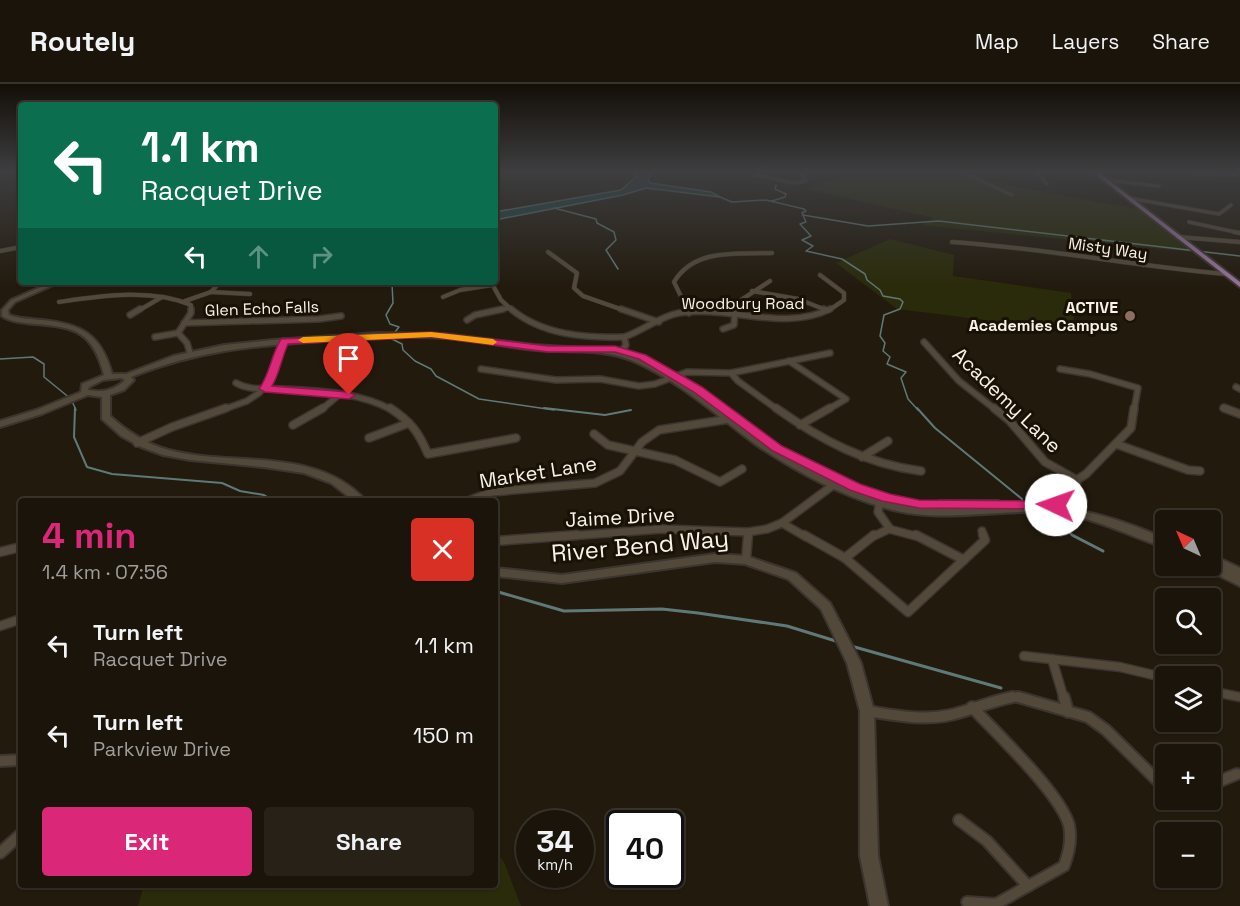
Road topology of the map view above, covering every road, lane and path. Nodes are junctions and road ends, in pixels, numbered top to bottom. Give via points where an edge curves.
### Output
1 (1144, 210) edge
2 (1198, 210) edge
3 (1224, 210) edge
4 (1189, 222) dead end
5 (1240, 233) edge
6 (1179, 238) junction
7 (952, 242) dead end
8 (1240, 242) edge
9 (18, 248) edge
10 (0, 251) edge
11 (548, 252) dead end
12 (772, 254) dead end
13 (1141, 254) dead end
14 (1143, 265) junction
15 (1226, 274) junction
16 (820, 275) dead end
17 (770, 281) dead end
18 (50, 285) edge
19 (217, 285) edge
20 (486, 285) edge
21 (492, 285) edge
22 (1240, 285) edge
23 (752, 291) junction
24 (211, 292) junction
25 (250, 294) dead end
26 (163, 296) junction
27 (443, 297) dead end
28 (185, 301) junction
29 (59, 302) dead end
30 (509, 308) junction
31 (826, 310) junction
32 (689, 313) junction
33 (736, 313) junction
34 (130, 315) dead end
35 (341, 316) dead end
36 (467, 320) dead end
37 (659, 322) junction
38 (184, 323) junction
39 (723, 329) dead end
40 (178, 333) junction
41 (155, 337) dead end
42 (624, 337) junction
43 (284, 341) junction
44 (924, 342) dead end
45 (621, 352) junction
46 (190, 353) junction
47 (830, 353) dead end
48 (789, 361) junction
49 (481, 369) dead end
50 (1060, 369) dead end
51 (730, 373) junction
52 (108, 376) junction
53 (127, 376) junction
54 (673, 377) junction
55 (236, 383) dead end
56 (265, 389) junction
57 (86, 393) junction
58 (106, 393) junction
59 (340, 394) junction
60 (1223, 408) dead end
61 (1240, 414) edge
62 (733, 419) junction
63 (409, 423) junction
64 (0, 424) edge
65 (292, 425) dead end
66 (800, 425) junction
67 (594, 434) dead end
68 (369, 438) dead end
69 (516, 438) dead end
70 (888, 441) dead end
71 (137, 443) junction
72 (1116, 444) junction
73 (635, 452) junction
74 (862, 457) junction
75 (742, 469) dead end
76 (921, 471) dead end
77 (1200, 471) dead end
78 (1077, 480) junction
79 (836, 483) junction
80 (357, 498) edge
81 (476, 498) edge
82 (880, 499) junction
83 (1080, 508) junction
84 (782, 523) junction
85 (890, 529) junction
86 (982, 531) dead end
87 (748, 532) junction
88 (1155, 533) edge
89 (1155, 540) edge
90 (498, 541) edge
91 (18, 548) edge
92 (0, 552) edge
93 (845, 558) junction
94 (746, 560) junction
95 (964, 560) junction
96 (1221, 564) edge
97 (498, 572) edge
98 (1221, 572) edge
99 (1240, 573) edge
100 (1240, 582) edge
101 (18, 620) edge
102 (0, 626) edge
103 (1024, 656) dead end
104 (1052, 659) junction
105 (1155, 675) edge
106 (1221, 693) edge
107 (1240, 697) edge
108 (972, 707) junction
109 (867, 711) junction
110 (1068, 712) junction
111 (18, 760) edge
112 (0, 761) edge
113 (1237, 774) dead end
114 (1155, 778) edge
115 (1221, 781) edge
116 (959, 820) dead end
117 (18, 837) edge
118 (0, 853) edge
119 (1028, 886) junction
120 (967, 902) dead end
121 (879, 906) edge

1 - 6 main road
2 - 3 street via 1219,214
4 - 5 street
6 - 8 street
6 - 15 main road
7 - 14 street, Misty Way
9 - 10 street
11 - 37 street via 577,273 574,288 582,296
12 - 32 street via 708,255 680,272 674,282
13 - 14 street
14 - 15 street, Misty Way
15 - 22 main road
16 - 31 street, Woodbury Road via 844,293 844,300
17 - 23 street
18 - 52 street via 13,301 5,310 6,316 89,335 105,358
19 - 24 street
20 - 27 street
21 - 30 street
23 - 31 street via 798,299
23 - 33 street via 735,304
24 - 25 street
24 - 28 street
26 - 28 street
26 - 29 street
26 - 34 street
28 - 38 street via 191,305 191,313
30 - 36 street
30 - 42 street via 543,326 582,336
31 - 33 street, Woodbury Road via 801,317
32 - 33 street, Woodbury Road
32 - 37 street, Woodbury Road
33 - 39 street via 734,326
35 - 38 street, Glen Echo Falls
37 - 42 street, Woodbury Road
38 - 40 street
40 - 41 street
40 - 46 street
42 - 45 street via 626,345
43 - 45 street via 431,334 548,349
43 - 46 street
43 - 56 street
44 - 78 street, Academy Lane via 959,381 1010,420 1045,462
45 - 54 street
46 - 53 street
47 - 48 street
48 - 51 street
48 - 66 street via 846,399
49 - 54 street via 556,381 600,379 639,386
50 - 72 street via 1140,385 1131,428
51 - 54 street via 687,372
51 - 66 street
52 - 53 street
52 - 57 street via 89,383 84,389
53 - 58 street via 130,380 125,386
54 - 62 street
55 - 56 street
56 - 59 street
56 - 71 street via 247,401
57 - 58 street
57 - 64 street
58 - 71 street via 105,417
59 - 63 street via 379,403
59 - 65 street via 321,410
60 - 61 street
62 - 73 street, Market Lane via 650,434
62 - 79 street via 772,451
62 - 82 street via 777,448
63 - 68 street
63 - 69 street via 420,434 428,454
66 - 74 street
67 - 73 street via 598,442 609,447
70 - 74 street
71 - 80 street via 165,454 307,470 331,479
72 - 77 street
72 - 78 street
73 - 75 street via 670,459 720,482
73 - 81 street, Market Lane via 626,467 595,483 492,492
74 - 76 street via 898,470
78 - 83 street
79 - 82 street
79 - 84 street, Jaime Drive
82 - 83 street via 919,504 1041,504
82 - 85 street via 878,512
82 - 89 street via 922,510 1071,512
83 - 88 street
84 - 87 street, Jaime Drive
84 - 93 street
85 - 93 street
85 - 95 street via 906,532
86 - 95 street via 985,540
87 - 90 street, Jaime Drive via 663,529
87 - 94 street
91 - 92 street
93 - 95 street via 908,612
94 - 97 street, River Bend Way via 715,558 562,579
94 - 109 street, River Bend Way via 792,576 826,606 854,663
96 - 99 street
98 - 100 street
101 - 102 street
103 - 104 street
104 - 105 street
104 - 110 street
106 - 107 street
108 - 109 street via 949,715 910,717
108 - 110 street via 1016,697
108 - 119 street via 1059,802 1069,826 1071,850 1064,866
109 - 121 street, River Bend Way via 869,856
110 - 114 street via 1088,717 1106,730
111 - 112 street
113 - 115 street
116 - 119 street via 987,841
117 - 118 street
119 - 120 street via 996,904

